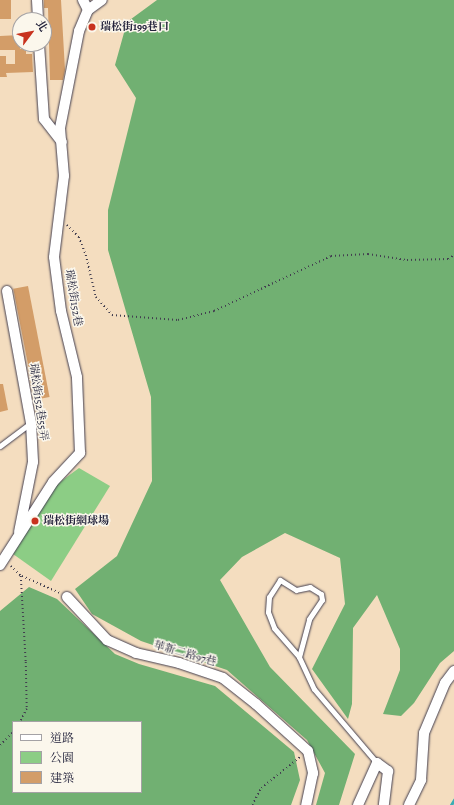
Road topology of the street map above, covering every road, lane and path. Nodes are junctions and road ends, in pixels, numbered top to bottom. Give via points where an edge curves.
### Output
1 (37, 0) edge
2 (83, 0) edge
3 (102, 0) edge
4 (88, 10) junction
5 (38, 12) edge
6 (40, 52) edge
7 (62, 142) junction
8 (58, 221) junction
9 (454, 255) edge
10 (7, 291) dead end
11 (31, 423) junction
12 (0, 446) edge
13 (17, 539) junction
14 (2, 562) edge
15 (21, 576) junction
16 (67, 596) joint
17 (299, 657) junction
18 (454, 671) edge
19 (21, 721) edge
20 (12, 733) edge
21 (0, 745) edge
22 (308, 751) junction
23 (377, 763) junction
24 (252, 805) edge
25 (306, 805) edge
26 (358, 805) edge
27 (384, 805) edge
28 (409, 805) edge

1 - 5 street
2 - 4 street
3 - 4 street
4 - 7 street, 瑞松街152巷 via 79,31 73,74 60,128
6 - 7 street via 44,120
7 - 8 street, 瑞松街152巷 via 64,176
8 - 9 path via 70,227 79,238 96,298 112,315 178,320 214,311 331,256 368,254 407,260 448,259
8 - 13 street, 瑞松街152巷 via 54,256 61,311 77,377 80,453 53,482
10 - 11 street, 瑞松街152巷55弄
11 - 12 lane
11 - 13 street, 瑞松街152巷55弄 via 33,462
13 - 14 street, 瑞松街152巷
14 - 15 path
15 - 16 path
15 - 19 path via 27,709
16 - 22 street, 華新二路97巷 via 107,640 136,653 179,663 223,678
17 - 17 lane via 274,628 268,612 269,596 280,580 296,590 310,587 321,594 322,600 309,620
17 - 23 lane via 314,689
18 - 28 street via 445,683 424,733 421,780
20 - 21 path
22 - 24 path via 262,788
22 - 25 street via 313,773
23 - 26 street
23 - 27 street via 388,771

